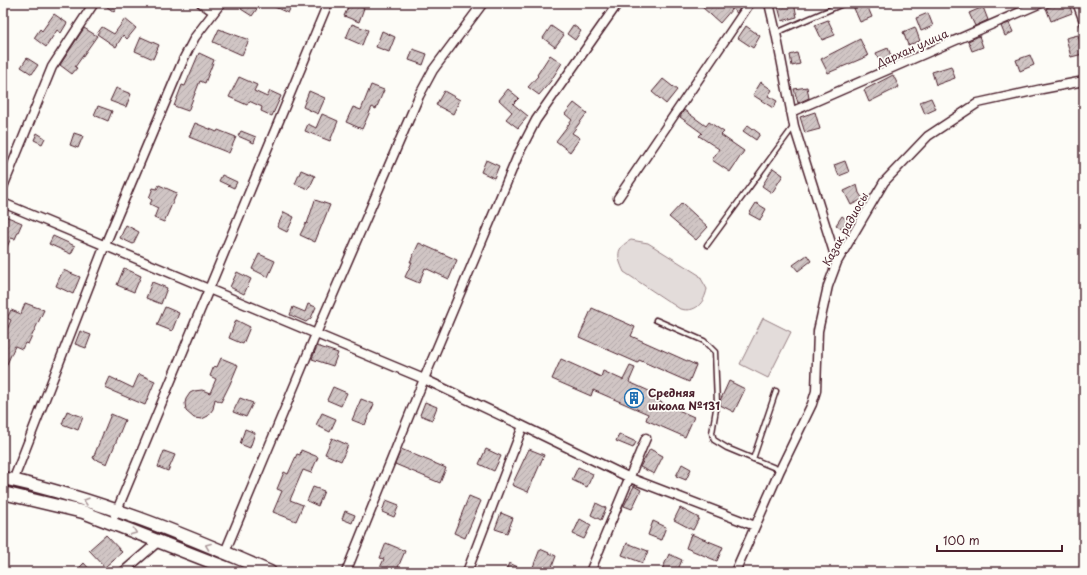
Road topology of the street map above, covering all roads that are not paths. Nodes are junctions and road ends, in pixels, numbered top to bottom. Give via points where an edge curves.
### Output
1 (94, 3) edge
2 (201, 3) edge
3 (221, 3) edge
4 (328, 3) edge
5 (483, 3) edge
6 (618, 3) edge
7 (750, 3) edge
8 (768, 3) edge
9 (845, 3) edge
10 (1041, 3) edge
11 (1075, 3) edge
12 (214, 12) junction
13 (1084, 27) edge
14 (776, 33) junction
15 (1084, 81) edge
16 (791, 112) junction
17 (794, 126) junction
18 (3, 187) edge
19 (618, 198) dead end
20 (3, 203) edge
21 (105, 245) junction
22 (706, 245) dead end
23 (837, 262) junction
24 (209, 289) junction
25 (656, 320) dead end
26 (316, 334) junction
27 (424, 379) junction
28 (776, 391) dead end
29 (523, 426) junction
30 (646, 438) dead end
31 (753, 459) junction
32 (780, 470) junction
33 (630, 478) junction
34 (8, 479) edge
35 (3, 494) edge
36 (117, 510) junction
37 (111, 523) junction
38 (755, 526) junction
39 (159, 541) junction
40 (225, 552) junction
41 (124, 572) edge
42 (237, 572) edge
43 (270, 572) edge
44 (346, 572) edge
45 (467, 572) edge
46 (590, 572) edge
47 (735, 572) edge

1 - 18 street via 52,67
2 - 12 street
3 - 12 street
4 - 24 street
5 - 26 street via 433,70 416,103
6 - 27 street via 536,120 524,143
7 - 19 street
8 - 14 street
9 - 14 lane
10 - 16 street, Дархан улица
11 - 13 lane
12 - 21 street via 195,37 184,58
14 - 16 street
15 - 23 street, Казак радиосы via 978,103 928,136 884,182
16 - 17 street
17 - 22 lane
17 - 23 street
20 - 21 street
21 - 24 street
21 - 34 street
23 - 32 street, Казак радиосы via 828,286 818,331 816,391
24 - 26 street
24 - 36 street
25 - 31 lane via 704,342 716,352 717,403 712,433 714,440
26 - 27 street
26 - 40 street
27 - 29 street
27 - 44 street
28 - 31 lane
29 - 33 street
29 - 45 street
30 - 33 street
31 - 32 lane
32 - 38 street, Казак радиосы
33 - 38 street
33 - 46 street
36 -> 34 main road
35 - 37 main road via 83,512
36 - 37 street
40 -> 36 main road
37 -> 39 main road
38 - 47 street, Казак радиосы
39 - 41 street
39 - 42 main road
40 - 43 main road

